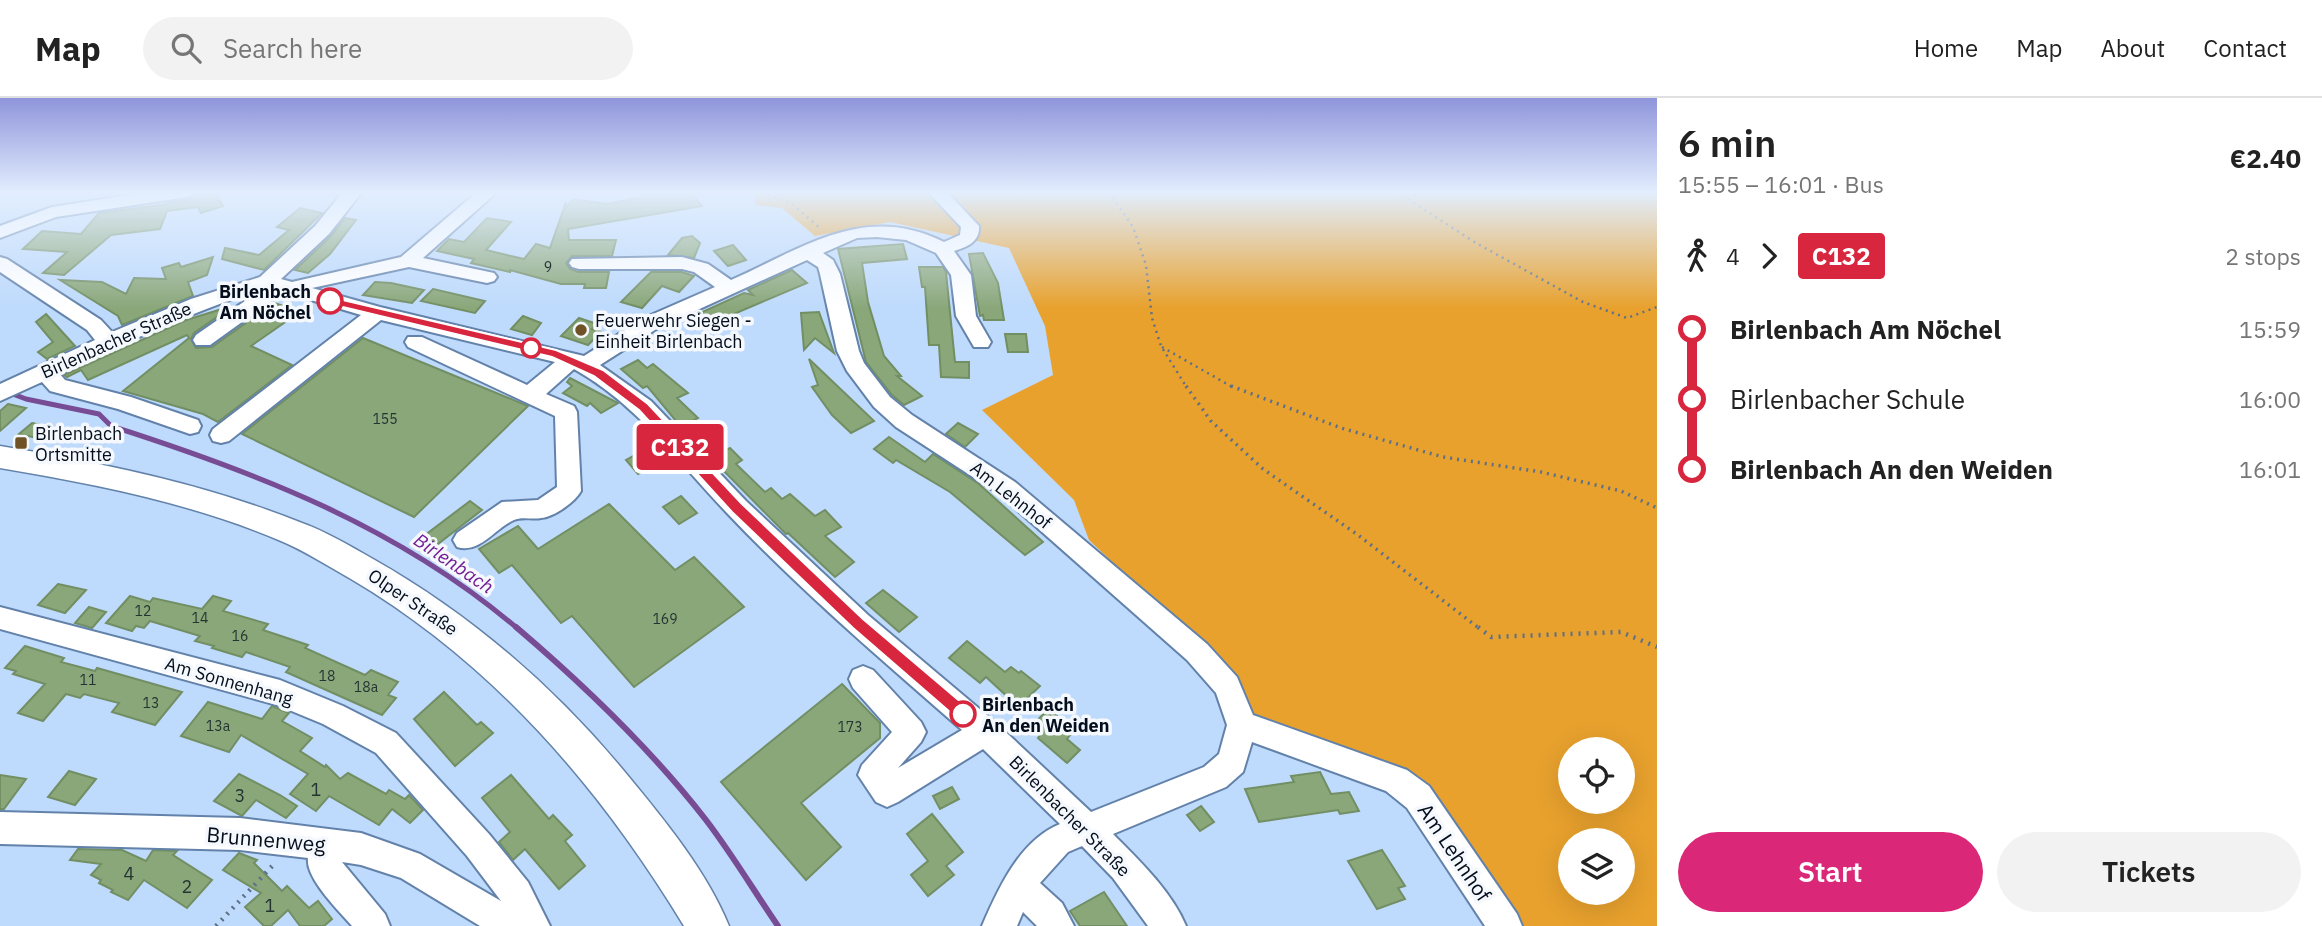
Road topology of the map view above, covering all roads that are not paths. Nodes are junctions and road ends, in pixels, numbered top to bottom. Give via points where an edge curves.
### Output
1 (322, 231) edge
2 (443, 231) edge
3 (880, 231) edge
4 (890, 231) edge
5 (970, 231) edge
6 (943, 249) junction
7 (809, 253) junction
8 (408, 261) junction
9 (0, 263) edge
10 (579, 263) dead end
11 (487, 277) dead end
12 (280, 285) junction
13 (729, 288) junction
14 (377, 313) junction
15 (203, 340) dead end
16 (108, 341) junction
17 (415, 342) dead end
18 (981, 342) dead end
19 (578, 362) junction
20 (45, 371) junction
21 (8, 389) edge
22 (530, 395) junction
23 (190, 426) dead end
24 (221, 435) dead end
25 (0, 457) edge
26 (466, 540) dead end
27 (0, 618) edge
28 (863, 679) dead end
29 (1242, 725) junction
30 (985, 732) junction
31 (0, 828) edge
32 (1087, 829) junction
33 (326, 845) junction
34 (1019, 886) junction
35 (373, 926) edge
36 (512, 926) edge
37 (533, 926) edge
38 (708, 926) edge
39 (999, 926) edge
40 (1057, 926) edge
41 (1169, 926) edge
42 (1505, 926) edge

1 - 12 street
2 - 8 street
3 - 7 street via 853,233
4 - 6 street via 922,237
5 - 6 street via 967,240
6 - 18 street via 961,275 967,316
7 - 13 street
7 - 29 street, Am Lehnhof via 826,264 848,351 882,402 1007,488 1197,652 1227,686
8 - 11 street
8 - 12 street
9 - 16 street via 94,325
10 - 13 street via 682,263 701,268
12 - 14 street, Birlenbacher Straße
12 - 15 street
12 - 16 street, Birlenbacher Straße via 198,303
13 - 19 street
14 - 19 street, Birlenbacher Straße
14 - 24 street
16 - 20 street, Birlenbacher Straße
17 - 22 street
19 - 22 street
19 - 30 street, Birlenbacher Straße via 643,407 737,508 848,614
20 - 21 street, Birlenbacher Straße
20 - 23 street via 58,386
22 - 26 street via 566,412 569,491 542,509 511,509
25 - 38 main road, Olper Straße via 142,484 257,519 368,571 438,616 509,674 579,745 635,814
27 - 37 street, Am Sonnenhang via 280,693 386,743 478,845 516,894
28 - 30 street via 911,732 873,775 887,792
29 - 32 street via 1232,762 1215,777
29 - 42 street, Am Lehnhof via 1396,780 1418,797
30 - 32 street, Birlenbacher Straße
31 - 33 street, Brunnenweg via 240,834
32 - 34 street via 1057,841
32 - 41 street, Birlenbacher Straße via 1124,867
33 - 35 street via 323,865
33 - 36 street, Brunnenweg via 361,849 409,865
34 - 39 street
34 - 40 street

